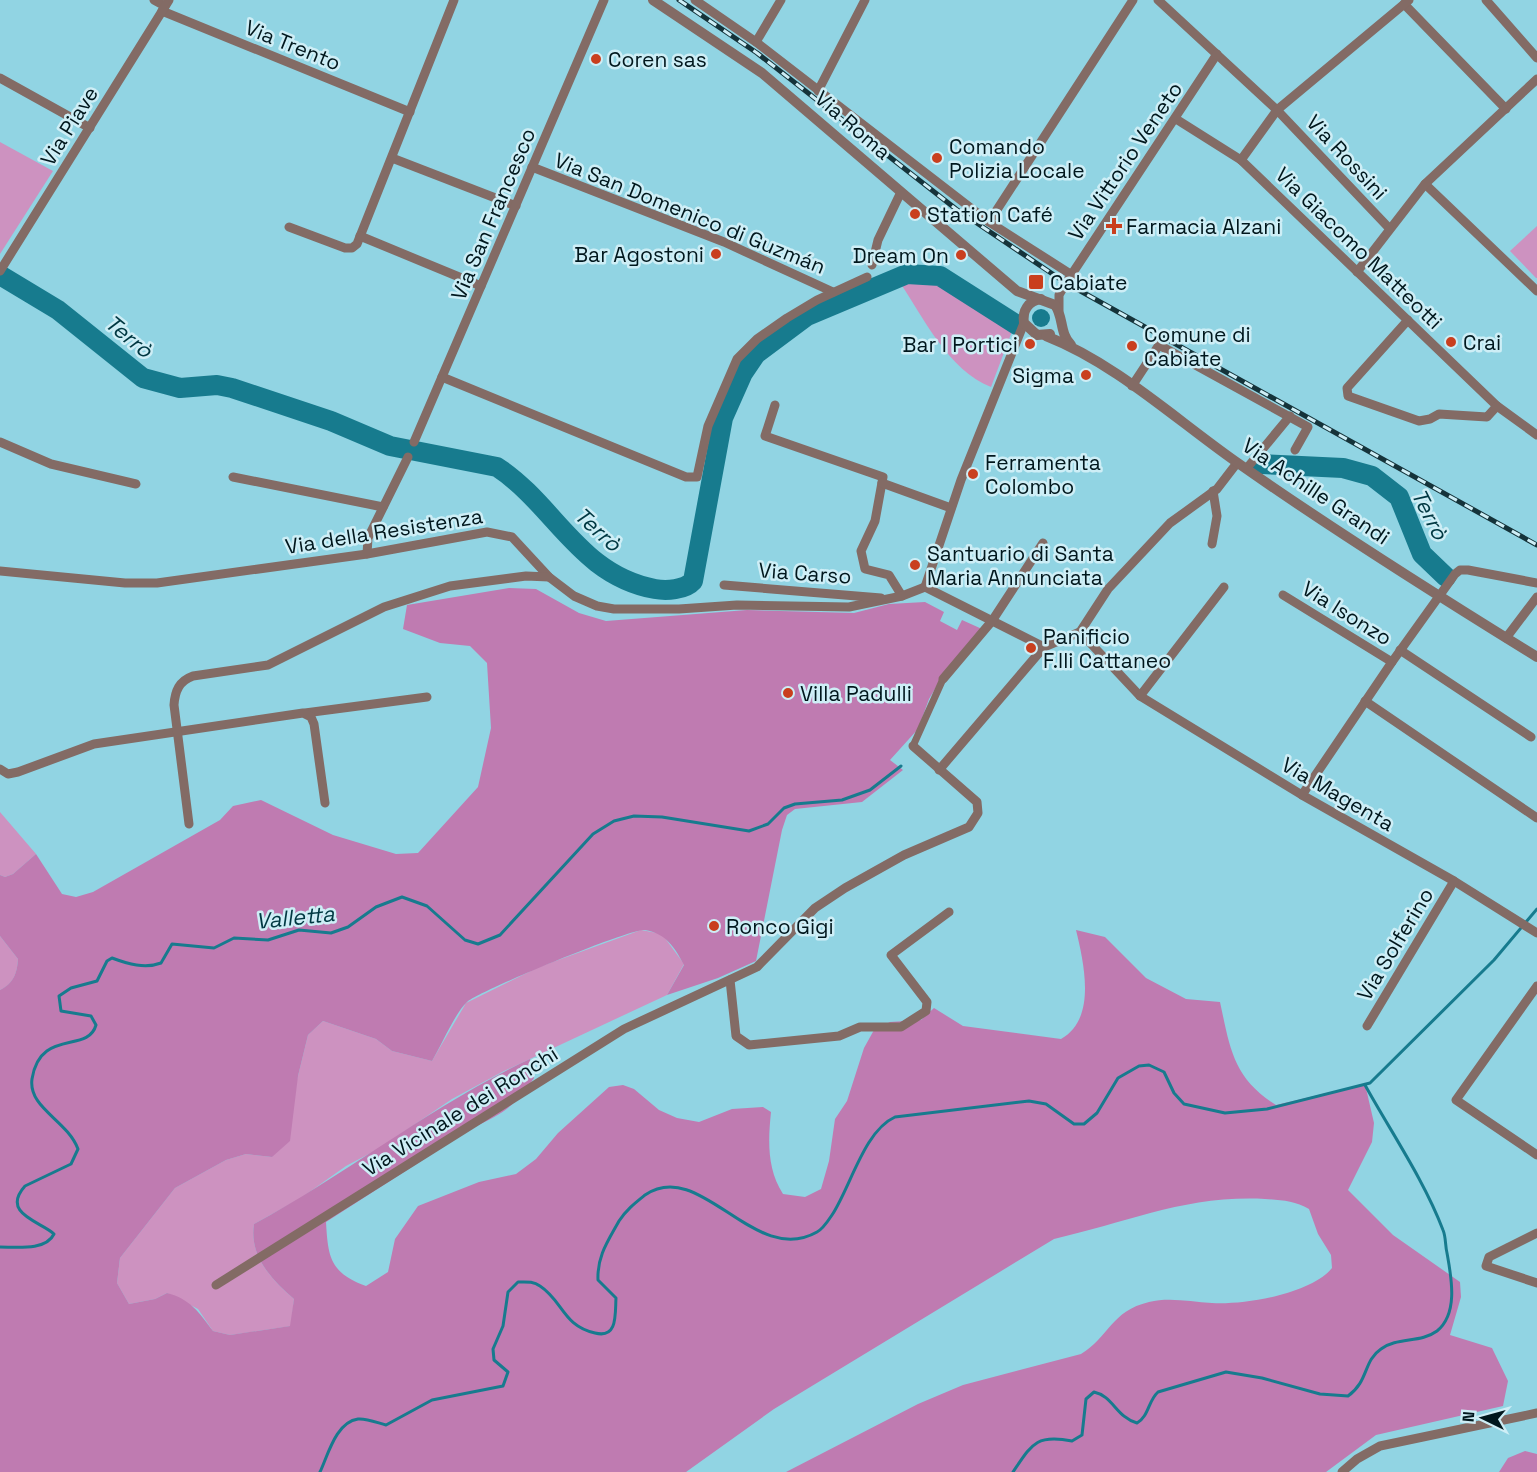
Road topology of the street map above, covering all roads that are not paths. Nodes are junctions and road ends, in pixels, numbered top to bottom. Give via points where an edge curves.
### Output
1 (154, 0) edge
2 (454, 0) edge
3 (604, 0) edge
4 (654, 0) edge
5 (695, 0) edge
6 (781, 0) edge
7 (865, 0) edge
8 (1133, 0) edge
9 (1158, 0) edge
10 (1486, 0) edge
11 (1407, 2) edge
12 (165, 6) edge
13 (756, 42) junction
14 (1217, 54) junction
15 (1537, 58) edge
16 (0, 78) edge
17 (1537, 79) edge
18 (818, 91) junction
19 (1506, 109) junction
20 (1277, 110) junction
21 (410, 112) junction
22 (1176, 119) junction
23 (90, 128) junction
24 (392, 158) junction
25 (1241, 160) junction
26 (532, 167) junction
27 (1425, 184) junction
28 (901, 192) junction
29 (516, 206) junction
30 (988, 222) junction
31 (289, 227) dead end
32 (1389, 228) junction
33 (360, 236) junction
34 (872, 265) dead end
35 (2, 267) edge
36 (1357, 272) junction
37 (1072, 275) junction
38 (867, 277) dead end
39 (481, 286) junction
40 (1063, 288) junction
41 (833, 291) junction
42 (1017, 291) junction
43 (1537, 291) edge
44 (1043, 299) junction
45 (1059, 310) junction
46 (1024, 311) junction
47 (1408, 320) junction
48 (1060, 322) junction
49 (1024, 323) junction
50 (1046, 336) junction
51 (1078, 351) junction
52 (442, 377) junction
53 (1132, 386) junction
54 (775, 405) dead end
55 (1497, 406) junction
56 (1290, 416) junction
57 (1535, 430) edge
58 (0, 442) edge
59 (414, 442) dead end
60 (1295, 450) dead end
61 (408, 457) dead end
62 (1242, 465) junction
63 (233, 477) dead end
64 (882, 483) junction
65 (136, 484) dead end
66 (1213, 491) junction
67 (383, 507) junction
68 (951, 508) junction
69 (1042, 543) dead end
70 (1212, 544) dead end
71 (367, 554) junction
72 (0, 571) edge
73 (549, 578) junction
74 (1537, 583) edge
75 (724, 585) dead end
76 (925, 587) junction
77 (1224, 587) dead end
78 (1283, 595) dead end
79 (902, 596) junction
80 (1440, 596) junction
81 (1537, 597) edge
82 (883, 598) junction
83 (992, 621) junction
84 (1080, 632) junction
85 (1506, 638) junction
86 (1044, 647) junction
87 (1400, 650) junction
88 (1537, 657) edge
89 (1392, 662) junction
90 (943, 679) joint
91 (1140, 696) junction
92 (427, 697) dead end
93 (1365, 701) junction
94 (303, 713) junction
95 (176, 732) junction
96 (1531, 737) dead end
97 (913, 746) joint
98 (0, 770) edge
99 (939, 770) junction
100 (1302, 795) junction
101 (325, 803) dead end
102 (1537, 818) edge
103 (189, 824) dead end
104 (1454, 881) junction
105 (949, 912) dead end
106 (1534, 931) edge
107 (730, 980) junction
108 (1537, 986) edge
109 (1366, 1026) dead end
110 (1537, 1155) edge
111 (1537, 1233) edge
112 (1537, 1283) edge
113 (216, 1285) dead end
114 (1537, 1413) edge
115 (1342, 1472) edge

1 - 12 street, Via Trento
2 - 21 street
3 - 26 street, Via San Francesco
4 - 28 street, Via Roma via 762,73
5 - 13 street
6 - 13 street
7 - 18 street
8 - 30 street
9 - 14 street, Via Rossini
10 - 15 street
11 - 19 street
11 - 20 street
12 - 21 street, Via Trento
12 - 23 street, Via Piave
13 - 18 street
14 - 20 street, Via Rossini
14 - 22 street, Via Vittorio Veneto
16 - 23 street
17 - 19 street
18 - 30 street
19 - 27 street
20 - 25 street
20 - 32 street, Via Rossini
21 - 24 street
22 - 25 street, Via Giacomo Matteotti
22 - 37 street, Via Vittorio Veneto
23 - 35 street, Via Piave
24 - 29 street
24 - 33 street
25 - 36 street, Via Giacomo Matteotti
26 - 29 street, Via San Francesco
26 - 41 street, Via San Domenico di Guzmán via 724,242
27 - 32 street
27 - 43 street
28 - 34 street via 878,240
28 - 42 street, Via Roma
29 - 39 street, Via San Francesco
30 - 37 street
31 - 33 street via 345,248 354,246
32 - 36 street
33 - 39 street
36 - 47 street, Via Giacomo Matteotti
37 - 40 street, Via Vittorio Veneto
38 - 41 street
39 - 52 street, Via San Francesco
40 - 44 street, Via Vittorio Veneto
40 - 45 street, Via Vittorio Veneto
41 - 52 street via 787,318 737,358 710,418 697,477 686,477
42 - 44 street, Via Roma
42 - 46 street
44 - 45 street
44 - 46 street via 1032,302
45 - 48 street
46 - 49 street
47 - 55 street, Via Giacomo Matteotti
47 - 55 street via 1347,388 1351,399 1419,421 1439,414 1487,417
48 - 50 street
48 - 51 street, Via Achille Grandi via 1065,337
49 - 50 street via 1031,333
49 - 68 street
50 - 51 street, Via Achille Grandi
51 - 53 street, Via Achille Grandi
52 - 59 street, Via San Francesco
53 - 56 street via 1159,345
53 - 62 street, Via Achille Grandi
54 - 64 street via 765,436 855,465 884,477
55 - 57 street, Via Giacomo Matteotti
56 - 60 street via 1308,427
56 - 62 street
58 - 65 street via 51,464
61 - 67 street
62 - 66 street
62 - 80 street, Via Achille Grandi
63 - 67 street
64 - 68 street
64 - 79 street via 875,521 861,551 865,569 889,575
66 - 70 street via 1217,516
66 - 84 street via 1170,523 1108,589
67 - 71 street via 367,541
68 - 76 street
69 - 83 street
71 - 72 street, Via della Resistenza via 148,584
71 - 73 street, Via della Resistenza via 496,532 516,540
73 - 82 street, Via della Resistenza via 587,603 620,609 849,607
73 - 95 street via 526,576 450,586 384,607 268,665 189,677 175,694
74 - 80 street via 1460,570
75 - 82 street, Via Carso
76 - 79 street, Via della Resistenza
76 - 83 street
77 - 91 street
78 - 89 street, Via Isonzo
79 - 82 street, Via della Resistenza
80 - 85 street, Via Achille Grandi
80 - 87 street
81 - 85 street
83 - 86 street
83 - 90 street
84 - 86 street
84 - 91 street, Via Magenta
85 - 88 street, Via Achille Grandi
86 - 99 street
87 - 89 street
87 - 96 street
89 - 93 street
90 - 97 street
91 - 100 street, Via Magenta
92 - 94 street
93 - 100 street
93 - 102 street
94 - 95 street
94 - 101 street via 314,724
95 - 98 street via 94,744 18,772 8,774
95 - 103 street
97 - 99 street, Via Vicinale dei Ronchi
99 - 107 street, Via Vicinale dei Ronchi via 977,802 978,813 969,827 904,855 844,888 815,908 757,967
100 - 104 street, Via Magenta
104 - 106 street, Via Magenta
104 - 109 street, Via Solferino
105 - 107 street via 891,955 927,1002 926,1011 901,1027 860,1027 839,1036 749,1045 736,1036
107 - 113 street, Via Vicinale dei Ronchi via 624,1029
108 - 110 street via 1456,1100
111 - 112 street via 1489,1257 1486,1266
114 - 115 street via 1380,1446

